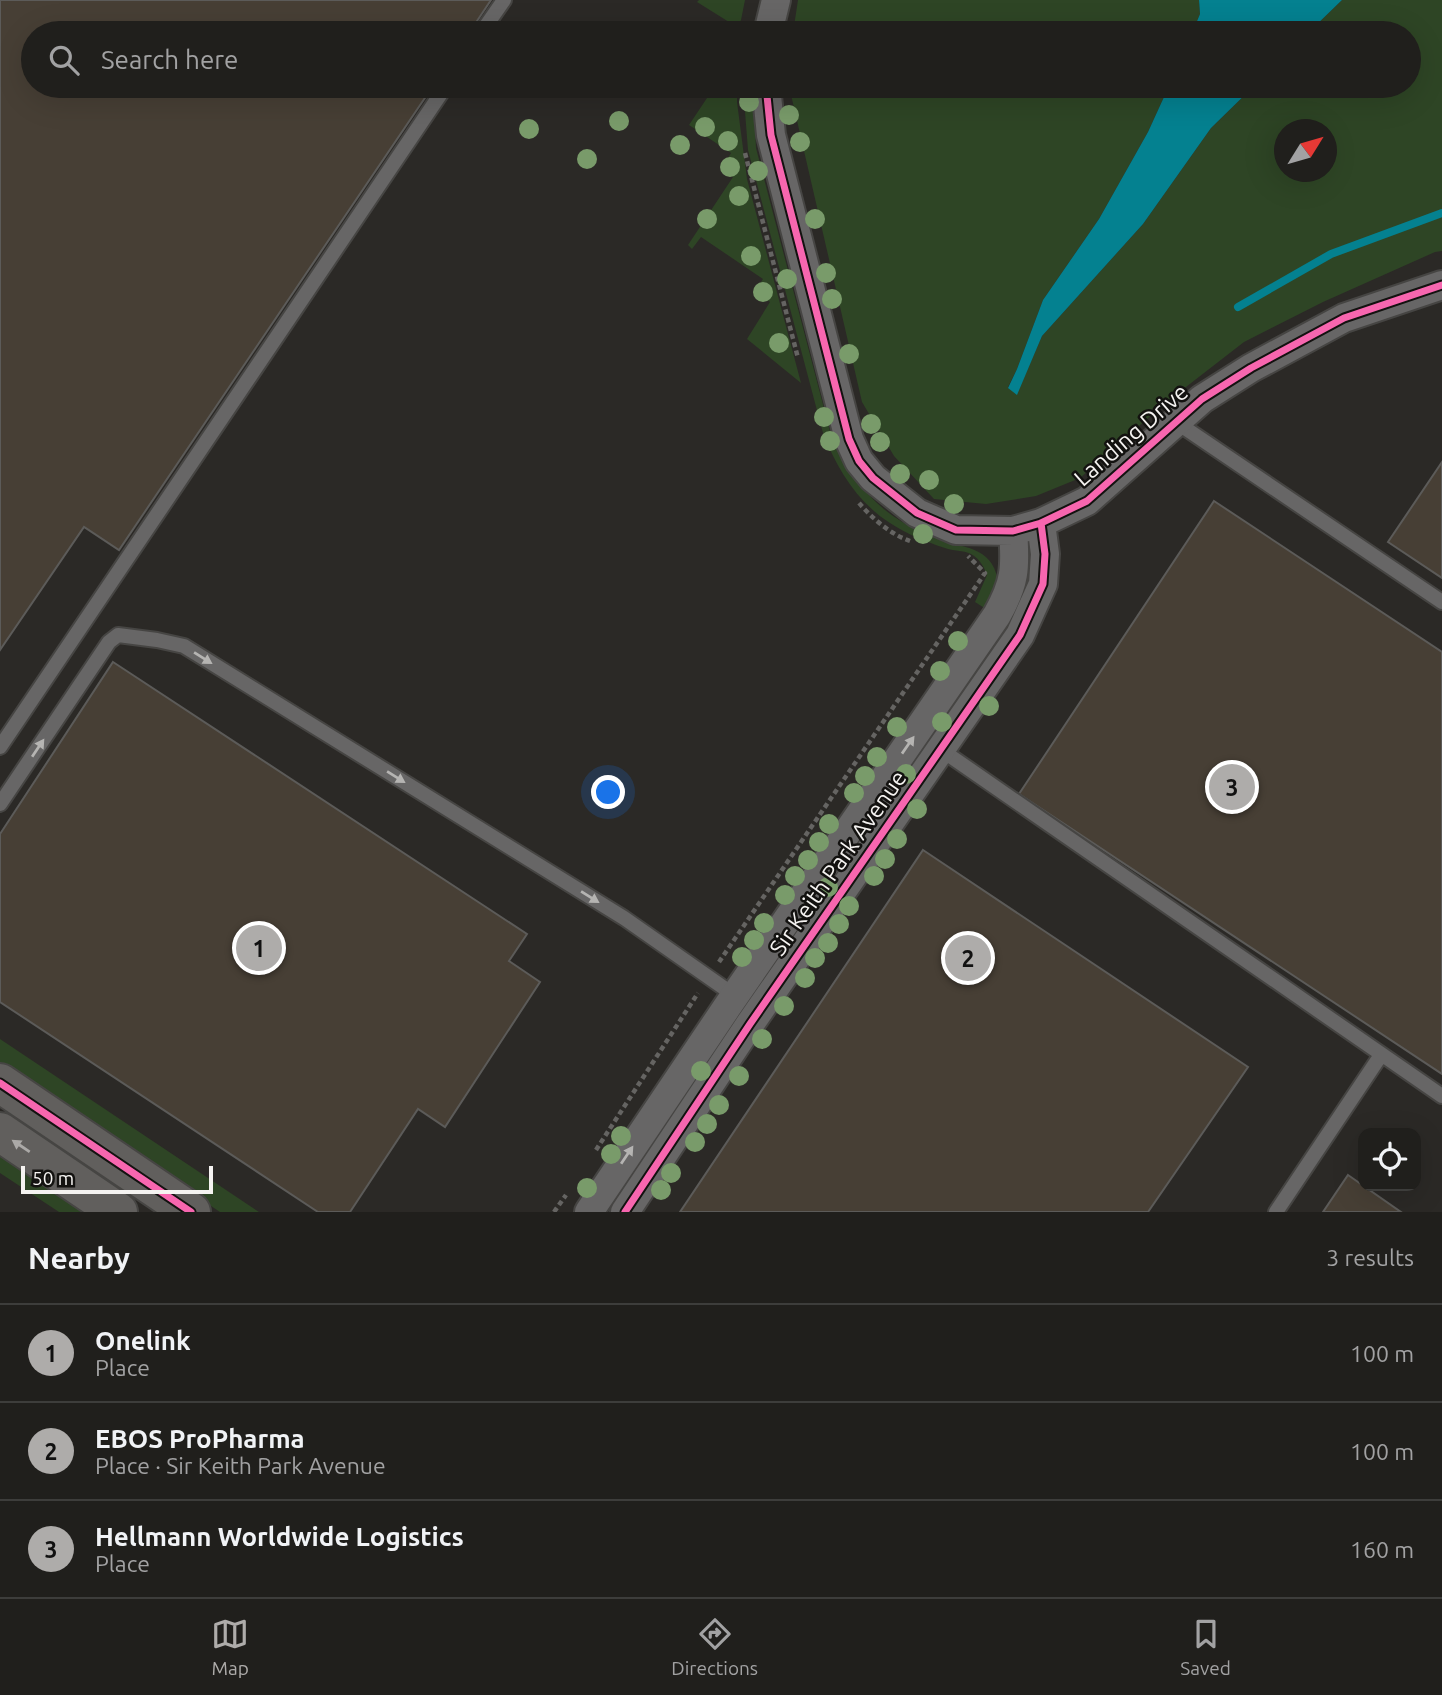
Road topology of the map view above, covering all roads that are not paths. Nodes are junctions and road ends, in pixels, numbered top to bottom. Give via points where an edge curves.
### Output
1 (504, 0) edge
2 (776, 0) edge
3 (489, 21) edge
4 (771, 21) edge
5 (438, 98) edge
6 (767, 98) edge
7 (1442, 285) edge
8 (1176, 422) junction
9 (1041, 523) junction
10 (1013, 531) junction
11 (1442, 602) edge
12 (0, 747) edge
13 (940, 749) junction
14 (0, 804) edge
15 (734, 995) junction
16 (1381, 1055) junction
17 (0, 1083) edge
18 (1442, 1096) edge
19 (0, 1132) edge
20 (118, 1212) edge
21 (191, 1212) edge
22 (589, 1212) edge
23 (625, 1212) edge
24 (1276, 1212) edge

1 - 3 lane
2 - 4 street
5 - 12 lane
6 - 10 street, Landing Drive via 771,135 849,439 859,461 890,494 935,523 956,530
7 - 8 street, Landing Drive via 1344,318 1222,386
8 - 9 street, Landing Drive via 1087,501
8 - 11 lane
9 - 10 street, Landing Drive
9 - 13 street, Sir Keith Park Avenue via 1043,584 1033,607 1020,635
15 -> 10 street, Sir Keith Park Avenue via 997,615 1013,584
13 - 16 lane
13 - 23 street, Sir Keith Park Avenue
14 -> 15 lane via 109,642 118,635 184,646 624,918
22 -> 15 street, Sir Keith Park Avenue
16 - 18 lane
16 - 24 lane
17 - 21 street
20 -> 19 street

